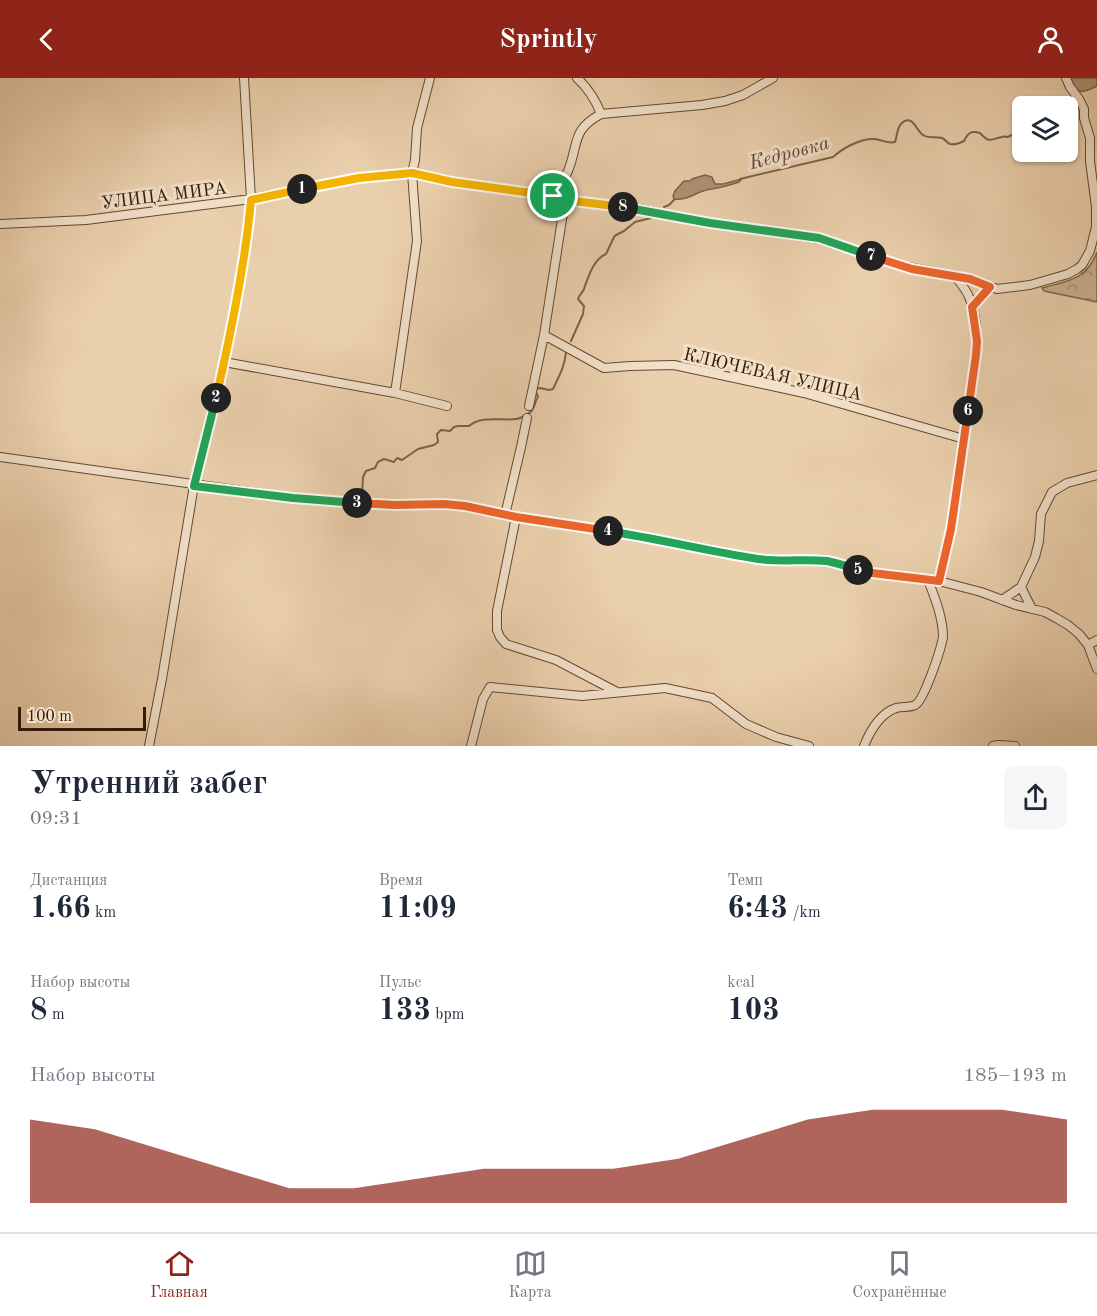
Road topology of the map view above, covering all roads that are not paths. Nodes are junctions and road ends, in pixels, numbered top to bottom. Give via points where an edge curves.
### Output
1 (244, 78) edge
2 (430, 78) edge
3 (578, 78) edge
4 (773, 78) edge
5 (1066, 78) edge
6 (763, 81) edge
7 (601, 114) junction
8 (1094, 137) edge
9 (412, 173) junction
10 (553, 196) junction
11 (251, 200) junction
12 (565, 200) junction
13 (0, 224) edge
14 (955, 276) junction
15 (990, 287) junction
16 (972, 307) junction
17 (544, 335) junction
18 (224, 362) junction
19 (396, 393) junction
20 (447, 405) dead end
21 (529, 406) dead end
22 (527, 418) dead end
23 (964, 439) junction
24 (0, 457) edge
25 (1097, 475) edge
26 (194, 486) junction
27 (505, 515) junction
28 (516, 517) junction
29 (928, 580) junction
30 (939, 581) junction
31 (1022, 587) junction
32 (1002, 600) junction
33 (1032, 609) junction
34 (1097, 640) edge
35 (1088, 645) junction
36 (1097, 669) edge
37 (617, 692) junction
38 (149, 746) edge
39 (471, 746) edge
40 (809, 746) edge
41 (864, 746) edge
42 (993, 746) edge
43 (1015, 746) edge

1 - 11 street
2 - 9 street via 417,128
3 - 7 street
4 - 6 street
5 - 8 street, УЛИЦА МИРА via 1084,108 1084,118
6 - 7 street via 725,101
7 - 10 street via 589,120 580,132 568,169
8 - 15 street, УЛИЦА МИРА via 1089,161 1096,226 1087,259 1077,269 1055,278 1030,285
9 - 10 street, УЛИЦА МИРА
9 - 11 street, УЛИЦА МИРА via 359,178
9 - 19 street via 417,241
10 - 12 street, УЛИЦА МИРА
11 - 13 street, УЛИЦА МИРА via 86,220
11 - 18 street
12 - 14 street, УЛИЦА МИРА via 819,238 905,267
12 - 17 street
14 - 15 street, УЛИЦА МИРА
14 - 16 street
15 - 16 street
16 - 23 street via 977,341
17 - 21 street
17 - 23 street, КЛЮЧЕВАЯ УЛИЦА via 604,368 674,365 804,393
18 - 19 street
18 - 26 street
19 - 20 street
22 - 27 street
23 - 30 street
24 - 26 street
25 - 31 street via 1052,492 1041,513 1035,557
26 - 27 street via 364,504 444,504
26 - 38 street
27 - 28 street
28 - 29 street via 758,559 824,561 872,573
28 - 37 street via 497,611 500,638 506,644 556,660
29 - 30 street
29 - 41 street via 943,631 929,680 918,703 886,714 872,729
30 - 32 street
31 - 32 street
31 - 33 street
32 - 33 street
33 - 35 street via 1068,625
34 - 35 street
35 - 36 street
37 - 39 street via 582,696 490,687
37 - 40 street via 665,688 712,698 752,727
42 - 43 street

